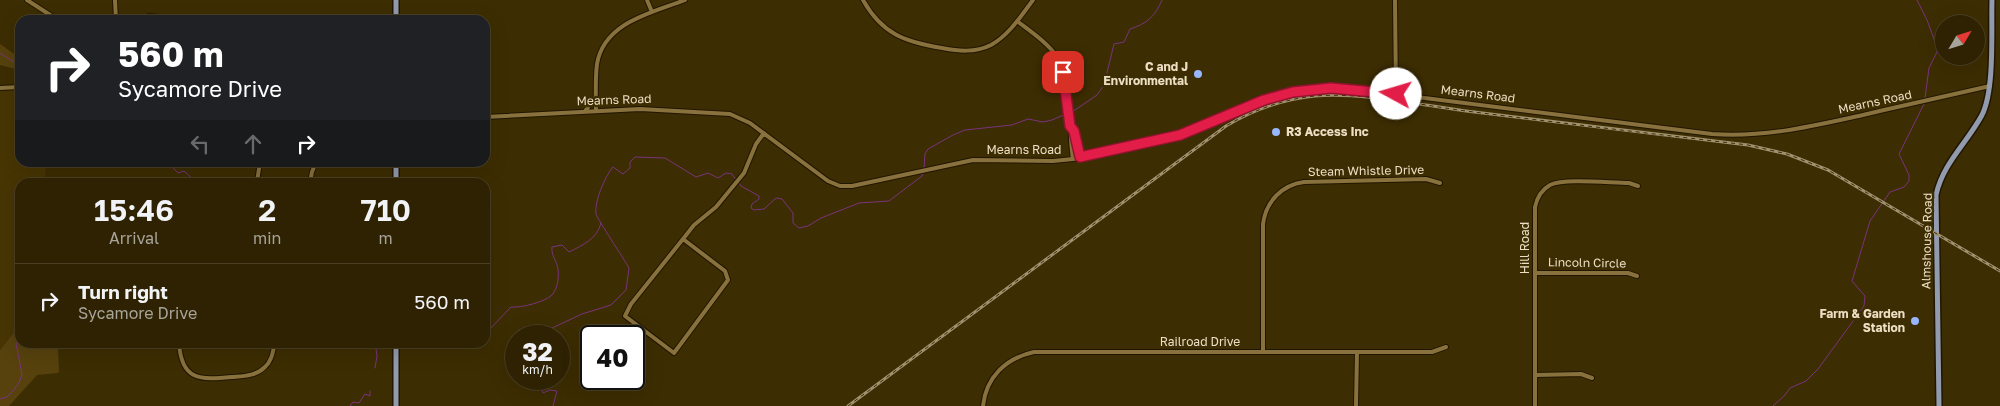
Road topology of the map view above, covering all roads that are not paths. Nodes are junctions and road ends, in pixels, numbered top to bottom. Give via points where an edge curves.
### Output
1 (27, 0) edge
2 (115, 0) edge
3 (396, 0) edge
4 (647, 0) edge
5 (686, 0) edge
6 (863, 0) edge
7 (1033, 0) edge
8 (1395, 0) edge
9 (1992, 0) edge
10 (652, 12) junction
11 (50, 15) edge
12 (116, 15) edge
13 (396, 15) edge
14 (1017, 21) junction
15 (1990, 86) junction
16 (15, 87) edge
17 (0, 88) edge
18 (1396, 94) junction
19 (596, 96) junction
20 (596, 110) junction
21 (585, 111) junction
22 (490, 117) edge
23 (1070, 126) junction
24 (764, 133) junction
25 (1080, 157) junction
26 (1073, 159) junction
27 (1440, 183) dead end
28 (1638, 186) dead end
29 (683, 239) junction
30 (1536, 273) junction
31 (1637, 276) dead end
32 (1446, 347) dead end
33 (180, 348) edge
34 (273, 348) edge
35 (396, 348) edge
36 (1263, 352) junction
37 (1356, 352) junction
38 (1536, 375) junction
39 (1592, 378) dead end
40 (396, 406) edge
41 (983, 406) edge
42 (1356, 406) edge
43 (1535, 406) edge
44 (1939, 406) edge

1 - 11 street
2 - 12 street
3 - 13 main road
4 - 10 street
5 - 10 street
6 - 14 street via 876,20 896,36 917,44 956,50 989,46 1002,38
7 - 14 street
8 - 18 street
9 - 15 main road, Almshouse Road
10 - 19 street via 621,26 602,48 597,63
14 - 23 street via 1057,58 1063,72
15 - 18 street, Mearns Road via 1798,129 1736,135
15 - 44 main road, Almshouse Road via 1982,115 1941,176 1936,195
16 - 17 street
18 - 25 street, Mearns Road via 1331,88 1293,92 1264,100 1180,135
19 - 20 street
19 - 21 street
20 - 21 street, Mearns Road
20 - 24 street, Mearns Road via 721,112 743,118
21 - 22 street, Mearns Road
23 - 25 street
23 - 26 street
24 - 26 street, Mearns Road via 816,174 835,184 860,186 973,160
24 - 29 street via 744,173 716,207
25 - 26 street, Mearns Road
27 - 36 street, Steam Whistle Drive via 1427,179 1304,182 1286,187 1276,195 1266,209 1263,224
28 - 30 street, Hill Road via 1629,183 1565,182 1546,188 1537,198 1535,207
29 - 29 street via 625,316 674,353 728,280 725,271
30 - 31 street, Lincoln Circle via 1628,272
30 - 38 street, Hill Road
32 - 37 street, Railroad Drive via 1432,352
33 - 34 street via 185,368 194,376 207,379 252,375 261,371 271,359
35 - 40 main road
36 - 37 street, Railroad Drive
36 - 41 street, Railroad Drive via 1034,352 1015,358 998,371 986,388
37 - 42 street
38 - 39 street via 1581,374
38 - 43 street, Hill Road

